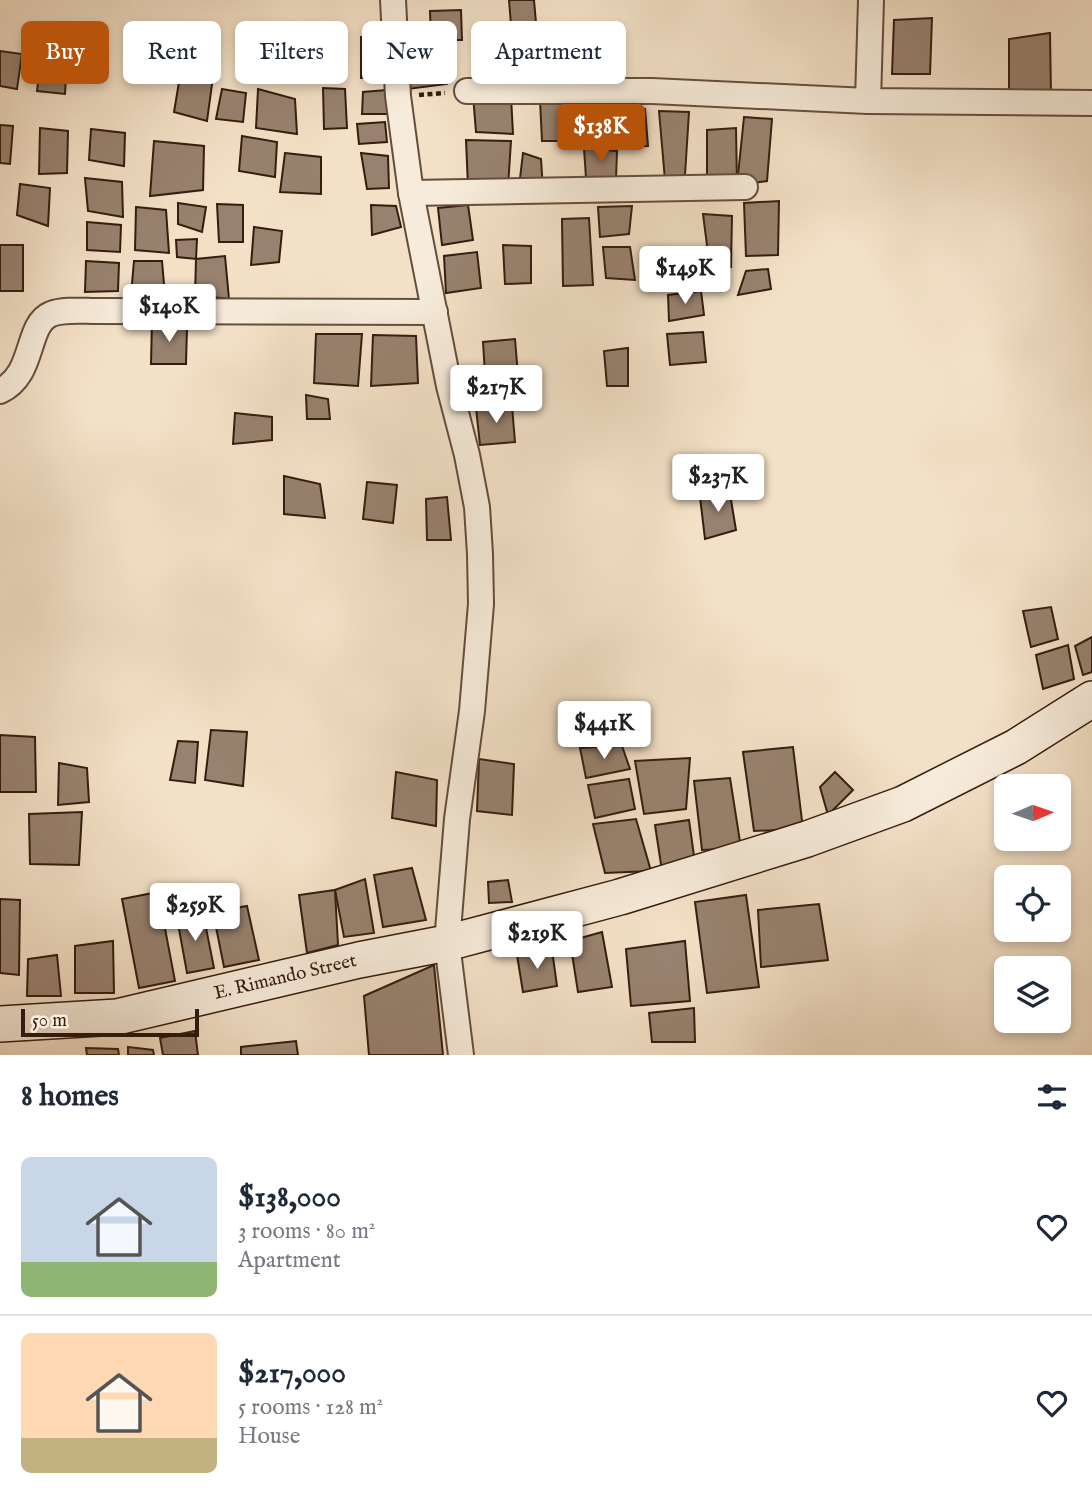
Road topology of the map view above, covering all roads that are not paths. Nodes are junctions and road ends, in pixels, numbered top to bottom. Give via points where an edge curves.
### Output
1 (393, 0) edge
2 (871, 0) edge
3 (467, 91) road end
4 (868, 101) junction
5 (1092, 103) edge
6 (744, 187) dead end
7 (411, 193) junction
8 (435, 312) junction
9 (0, 391) edge
10 (1092, 699) edge
11 (447, 943) junction
12 (0, 1024) edge
13 (461, 1055) edge

1 - 7 street via 398,96
2 - 4 street
3 - 4 street via 652,91
4 - 5 street
6 - 7 street
7 - 8 street
8 - 9 street via 49,314 36,327 21,374
8 - 11 street via 477,507 481,554 472,711
10 - 11 street, E. Rimando Street via 1016,747 903,804 633,893
11 - 12 street, E. Rimando Street via 117,1017
11 - 13 street

